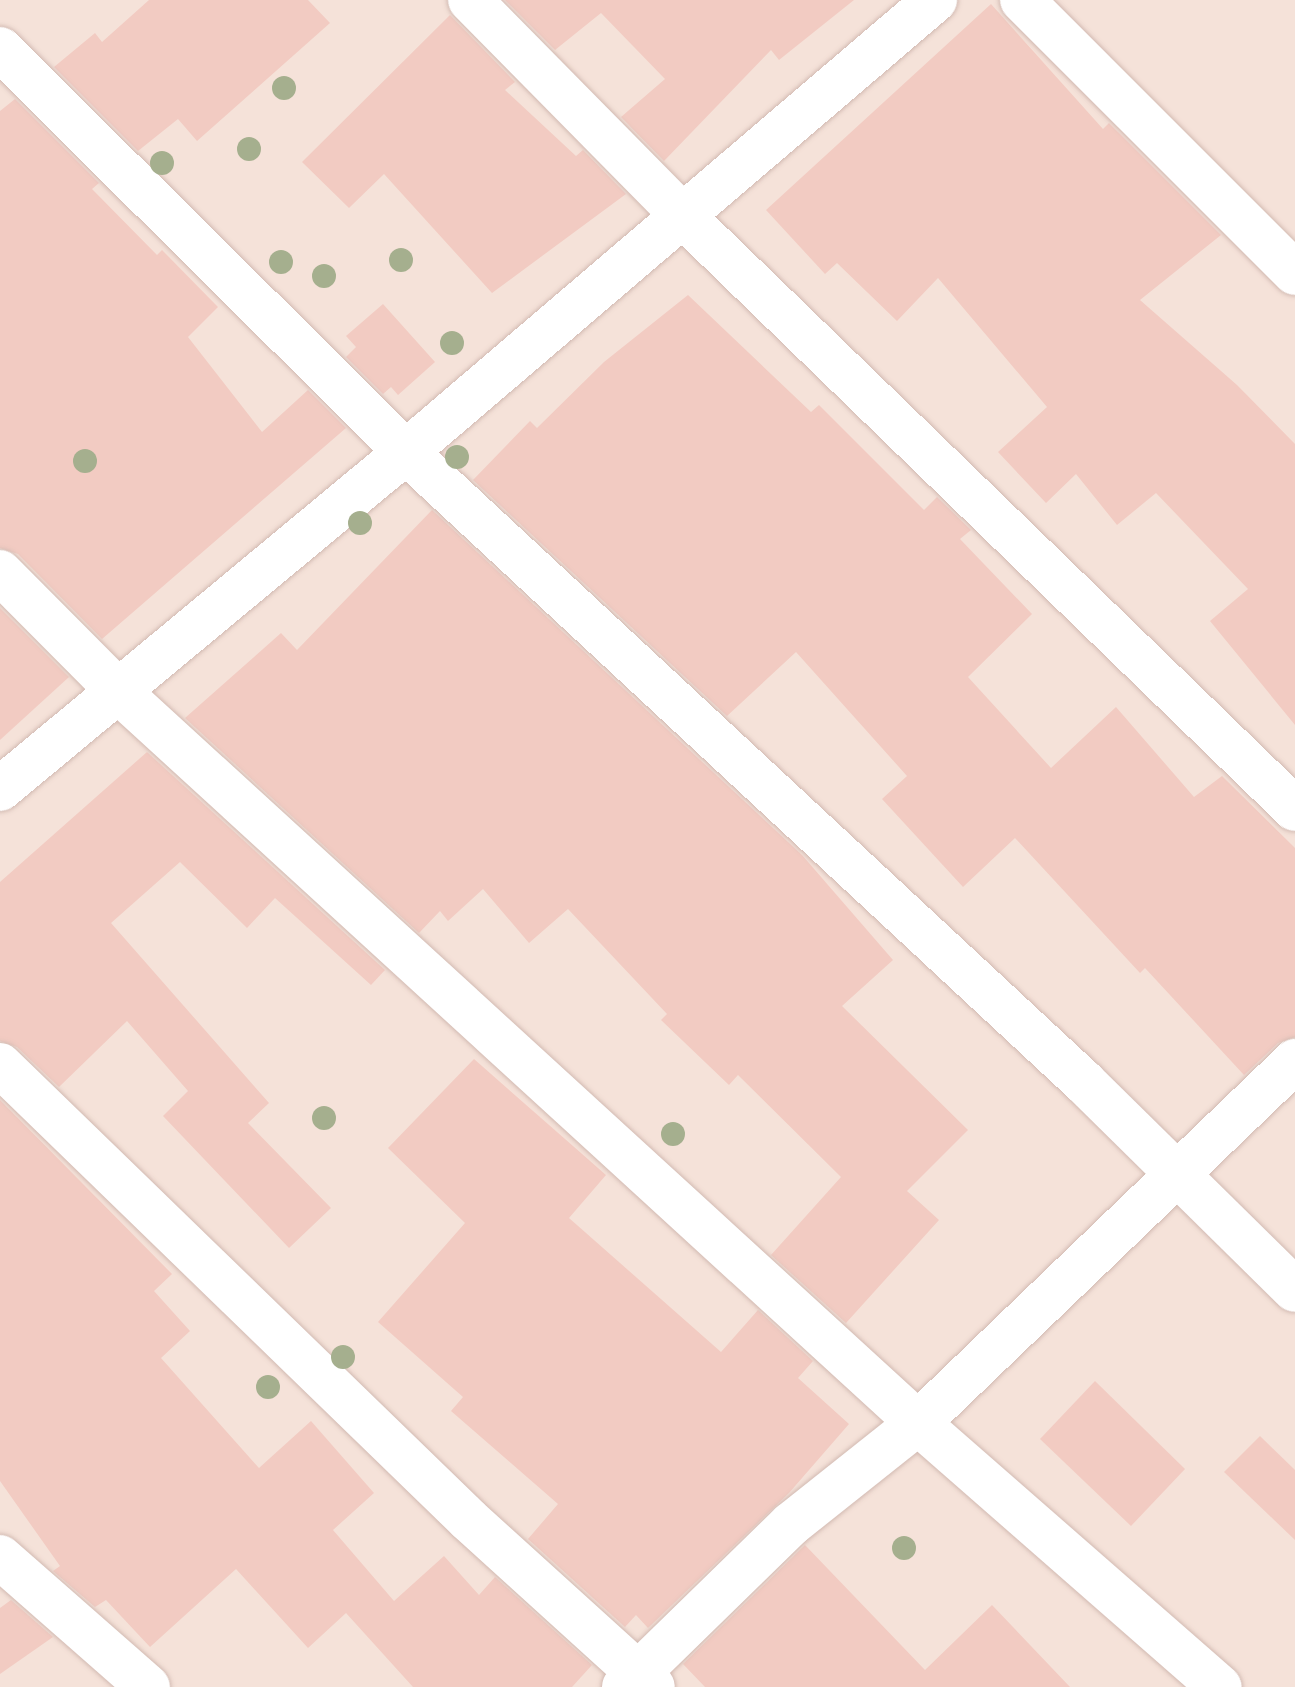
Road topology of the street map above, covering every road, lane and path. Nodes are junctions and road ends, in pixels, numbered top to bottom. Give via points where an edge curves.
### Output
1 (470, 0) edge
2 (935, 0) edge
3 (1022, 0) edge
4 (0, 49) edge
5 (683, 216) junction
6 (1295, 273) edge
7 (406, 452) junction
8 (0, 572) edge
9 (118, 691) junction
10 (0, 789) edge
11 (1295, 809) edge
12 (1295, 1061) edge
13 (0, 1065) edge
14 (1177, 1176) junction
15 (1295, 1290) edge
16 (918, 1423) junction
17 (0, 1557) edge
18 (637, 1683) edge
19 (148, 1687) edge
20 (1220, 1687) edge

1 - 5 street
2 - 5 street
3 - 6 street
4 - 7 street
5 - 7 street
5 - 11 street
7 - 9 street
7 - 14 street via 1073,1071
8 - 9 street
9 - 10 street
9 - 16 street
12 - 14 street
13 - 18 street
14 - 15 street
14 - 16 street
16 - 18 street via 791,1524
16 - 20 street
17 - 19 street

